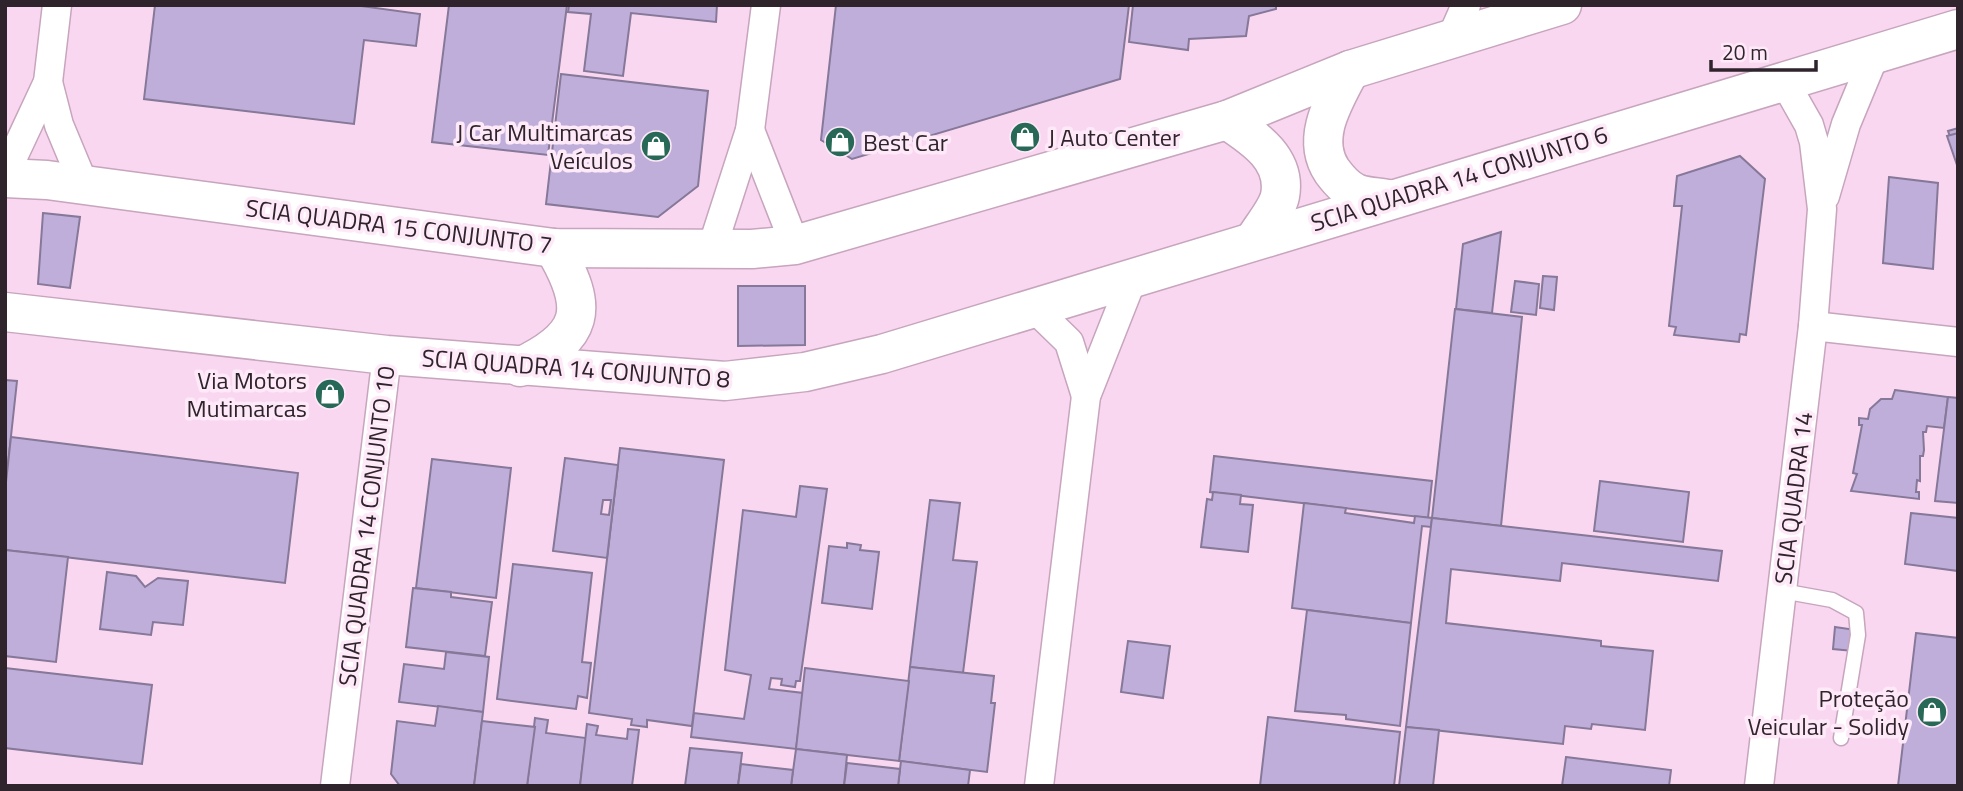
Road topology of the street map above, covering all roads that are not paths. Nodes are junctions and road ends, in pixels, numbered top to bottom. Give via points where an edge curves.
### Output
1 (57, 5) edge
2 (765, 5) edge
3 (1561, 5) edge
4 (1458, 22) edge
5 (1958, 29) edge
6 (1875, 54) junction
7 (1350, 70) junction
8 (1784, 81) junction
9 (48, 82) junction
10 (1227, 120) junction
11 (750, 130) junction
12 (5, 176) edge
13 (84, 185) junction
14 (1388, 199) junction
15 (1822, 209) junction
16 (1255, 239) junction
17 (795, 245) junction
18 (554, 248) junction
19 (712, 248) junction
20 (1133, 276) junction
21 (1090, 291) joint
22 (1033, 307) junction
23 (5, 312) edge
24 (1813, 326) junction
25 (1958, 342) edge
26 (387, 355) junction
27 (520, 367) junction
28 (1086, 396) junction
29 (1782, 591) junction
30 (1840, 738) dead end
31 (335, 786) edge
32 (1039, 786) edge
33 (1759, 786) edge

1 - 9 street
2 - 11 street
3 - 4 main road, SCIA QUADRA 15 CONJUNTO 7 via 1508,22
4 - 7 main road, SCIA QUADRA 15 CONJUNTO 7
5 - 6 main road, SCIA QUADRA 14 CONJUNTO 6
6 - 8 main road, SCIA QUADRA 14 CONJUNTO 6
6 - 15 street, SCIA QUADRA 14 via 1846,124
7 - 10 main road, SCIA QUADRA 15 CONJUNTO 7
7 - 14 main road via 1328,111 1323,140 1327,163 1339,181 1355,193
8 - 14 main road, SCIA QUADRA 14 CONJUNTO 6
8 - 15 street, SCIA QUADRA 14 via 1809,125
9 - 12 street
9 - 13 street via 59,125
10 - 16 main road via 1257,139 1280,174 1280,198
10 - 17 main road, SCIA QUADRA 15 CONJUNTO 7
11 - 17 street
11 - 19 street
12 - 13 main road, SCIA QUADRA 15 CONJUNTO 7
13 - 18 main road, SCIA QUADRA 15 CONJUNTO 7
14 - 16 main road, SCIA QUADRA 14 CONJUNTO 6
15 - 24 street, SCIA QUADRA 14
16 - 20 main road, SCIA QUADRA 14 CONJUNTO 6
17 - 19 main road, SCIA QUADRA 15 CONJUNTO 7
18 - 19 main road, SCIA QUADRA 15 CONJUNTO 7
18 - 27 main road via 569,274 576,321 563,342
20 - 21 main road, SCIA QUADRA 14 CONJUNTO 6
20 - 28 street
21 - 22 main road, SCIA QUADRA 14 CONJUNTO 8
22 - 27 main road, SCIA QUADRA 14 CONJUNTO 8 via 882,354 805,372 726,381
22 - 28 street via 1069,342
23 - 26 main road, SCIA QUADRA 14 CONJUNTO 10
24 - 25 street
24 - 29 street, SCIA QUADRA 14
26 - 27 main road, SCIA QUADRA 14 CONJUNTO 8
26 - 31 street, SCIA QUADRA 14 CONJUNTO 10
28 - 32 street
29 - 30 lane via 1832,600 1856,613 1858,635
29 - 33 street, SCIA QUADRA 14

